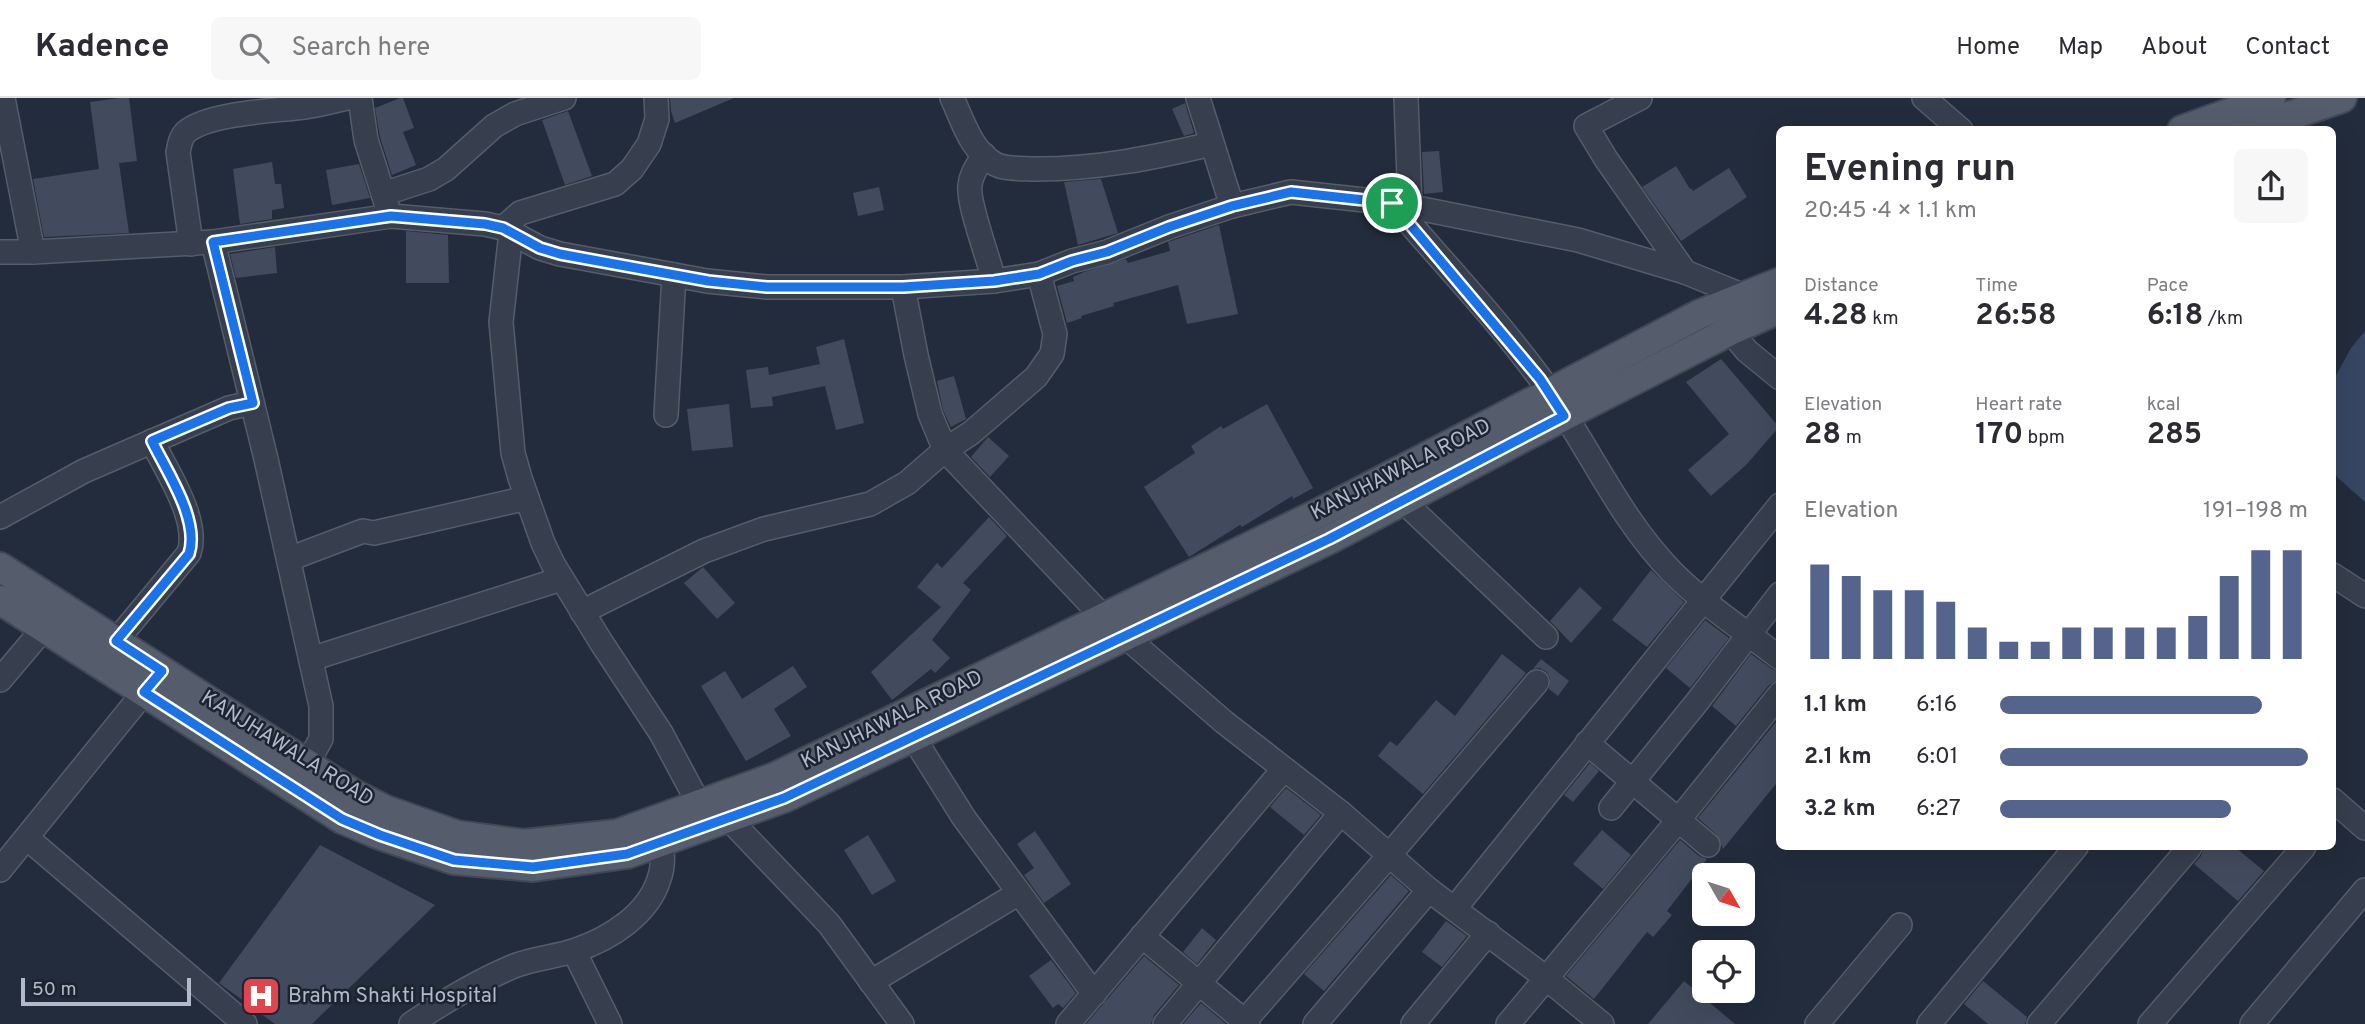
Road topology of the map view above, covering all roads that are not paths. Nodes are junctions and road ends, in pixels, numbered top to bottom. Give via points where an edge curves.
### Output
1 (3, 98) edge
2 (347, 98) edge
3 (360, 98) edge
4 (564, 98) edge
5 (656, 98) edge
6 (951, 98) edge
7 (1198, 98) edge
8 (1406, 98) edge
9 (1640, 98) edge
10 (1924, 98) edge
11 (2271, 98) edge
12 (2342, 98) edge
13 (1956, 126) edge
14 (2193, 126) edge
15 (2260, 126) edge
16 (1211, 144) junction
17 (984, 155) junction
18 (383, 194) junction
19 (1401, 204) junction
20 (1232, 206) junction
21 (391, 216) junction
22 (507, 230) junction
23 (202, 243) junction
24 (0, 252) edge
25 (33, 252) junction
26 (1685, 272) junction
27 (1039, 274) junction
28 (674, 275) junction
29 (994, 281) junction
30 (1776, 284) edge
31 (903, 287) junction
32 (1744, 296) junction
33 (1776, 311) edge
34 (1730, 331) junction
35 (1776, 375) edge
36 (253, 403) junction
37 (1557, 404) junction
38 (666, 415) dead end
39 (152, 441) junction
40 (945, 450) junction
41 (527, 499) junction
42 (1403, 501) junction
43 (1776, 510) edge
44 (0, 517) edge
45 (289, 559) junction
46 (0, 567) edge
47 (2336, 577) edge
48 (561, 579) junction
49 (2365, 596) edge
50 (1776, 599) edge
51 (0, 600) edge
52 (1703, 600) junction
53 (582, 612) junction
54 (1102, 617) junction
55 (44, 628) junction
56 (1749, 635) junction
57 (1125, 636) junction
58 (1546, 636) dead end
59 (116, 641) junction
60 (1776, 655) edge
61 (311, 659) junction
62 (162, 671) junction
63 (0, 680) edge
64 (1537, 682) dead end
65 (144, 692) junction
66 (1776, 699) edge
67 (913, 737) junction
68 (1587, 743) junction
69 (307, 764) junction
70 (1283, 769) junction
71 (1632, 781) junction
72 (699, 804) junction
73 (2336, 807) edge
74 (1611, 808) dead end
75 (1341, 813) junction
76 (728, 818) junction
77 (1679, 820) junction
78 (2365, 828) edge
79 (659, 831) junction
80 (27, 838) junction
81 (1708, 845) dead end
82 (2074, 850) edge
83 (2187, 850) edge
84 (2301, 850) edge
85 (1389, 855) junction
86 (0, 870) edge
87 (1430, 890) junction
88 (2365, 890) edge
89 (1019, 893) junction
90 (1455, 908) junction
91 (1900, 925) dead end
92 (1488, 933) junction
93 (1142, 936) junction
94 (574, 951) junction
95 (1546, 978) junction
96 (871, 982) junction
97 (1198, 983) junction
98 (1094, 995) junction
99 (1245, 1023) edge
100 (245, 1024) edge
101 (411, 1024) edge
102 (610, 1024) edge
103 (902, 1024) edge
104 (1068, 1024) edge
105 (1165, 1024) edge
106 (1315, 1024) edge
107 (1413, 1024) edge
108 (1508, 1024) edge
109 (1602, 1024) edge
110 (1818, 1024) edge
111 (1929, 1024) edge
112 (2039, 1024) edge
113 (2150, 1024) edge
114 (2252, 1024) edge

1 - 25 street
2 - 23 street via 215,119 186,132 178,152
3 - 18 street via 366,140
4 - 18 street via 515,114 494,126 446,169
5 - 22 street via 657,119 649,144 632,170 615,184 520,213
6 - 17 street
7 - 16 street
8 - 19 street
9 - 26 street via 1586,126
10 - 13 street
11 - 14 main road
12 - 15 main road
16 - 17 street via 1140,161 1069,169 997,165
16 - 20 street
17 - 29 street via 969,188
18 - 21 street
19 - 20 street via 1291,192
19 - 26 street via 1578,240
19 - 37 street
20 - 27 street
21 - 22 street
21 - 23 street
22 - 28 street via 560,254
22 - 41 street via 501,322 513,453
23 - 25 street
23 - 36 street
24 - 25 street
26 - 32 street
27 - 29 street
27 - 40 street via 1055,334 1052,354 1036,377
28 - 31 street via 767,287
28 - 38 street
29 - 31 street
30 - 32 main road, KANJHAWALA ROAD
31 - 40 street via 930,414
32 - 37 main road, KANJHAWALA ROAD via 1700,314
33 - 34 main road, KANJHAWALA ROAD
34 - 35 street
34 - 37 main road, KANJHAWALA ROAD
36 - 39 street via 229,408
36 - 45 street
37 - 42 main road, KANJHAWALA ROAD
37 - 52 street via 1630,520 1671,571
37 - 54 main road, KANJHAWALA ROAD
39 - 44 street via 84,471
39 - 59 street via 184,506 193,542 189,554
40 - 53 street via 907,483 870,503 764,529 704,551
40 - 54 street
41 - 45 street via 374,533 363,531
41 - 48 street
42 - 57 main road, KANJHAWALA ROAD
42 - 58 street
43 - 52 street
45 - 61 street
46 - 59 main road, KANJHAWALA ROAD
47 - 49 street
48 - 53 street
48 - 61 street
50 - 56 street
51 - 55 main road, KANJHAWALA ROAD
52 - 56 street
52 - 68 street
53 - 72 street via 661,733
54 - 57 street
54 - 72 main road, KANJHAWALA ROAD via 775,777
55 - 63 street
55 - 65 main road, KANJHAWALA ROAD
56 - 60 street
56 - 71 street
57 - 67 main road, KANJHAWALA ROAD
57 - 70 street
59 - 62 main road, KANJHAWALA ROAD
61 - 69 street via 323,724 321,739
62 - 65 street
62 - 69 main road, KANJHAWALA ROAD
64 - 85 street
65 - 79 main road, KANJHAWALA ROAD via 342,819 454,860 533,867 627,854
65 - 80 street
66 - 77 street
67 - 76 main road, KANJHAWALA ROAD via 784,798
67 - 89 street
68 - 71 street
68 - 90 street
69 - 79 main road, KANJHAWALA ROAD via 386,810 457,835 524,844
70 - 75 street
70 - 93 street
71 - 74 street
71 - 77 street
72 - 79 main road, KANJHAWALA ROAD
73 - 78 street
75 - 85 street
75 - 97 street
76 - 79 main road, KANJHAWALA ROAD
76 - 96 street via 829,925
77 - 81 street
77 - 95 street
79 - 94 street via 659,881 648,899 618,930
80 - 86 street
80 - 100 street
82 - 111 street
83 - 112 street
84 - 113 street
85 - 87 street
85 - 99 street
87 - 90 street
87 - 106 street
88 - 114 street
89 - 96 street
89 - 98 street
90 - 92 street
91 - 110 street
92 - 95 street
92 - 107 street
93 - 97 street
93 - 98 street
94 - 101 street via 514,965
94 - 102 street
95 - 108 street
95 - 109 street
96 - 103 street
97 - 99 street
97 - 105 street
98 - 104 street

